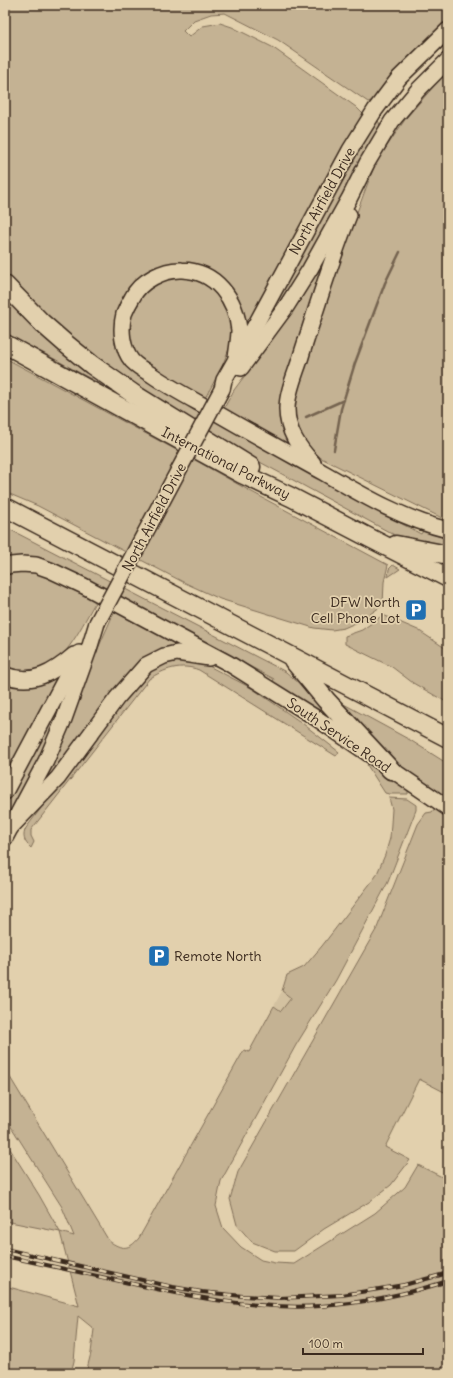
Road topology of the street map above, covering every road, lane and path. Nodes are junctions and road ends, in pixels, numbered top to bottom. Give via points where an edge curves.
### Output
1 (448, 30) edge
2 (448, 60) edge
3 (375, 110) junction
4 (392, 121) junction
5 (349, 199) junction
6 (5, 285) edge
7 (5, 344) edge
8 (236, 358) junction
9 (222, 389) junction
10 (324, 474) junction
11 (291, 496) junction
12 (5, 507) edge
13 (5, 516) edge
14 (448, 530) edge
15 (368, 538) junction
16 (68, 540) junction
17 (448, 555) edge
18 (5, 567) edge
19 (448, 578) edge
20 (97, 623) junction
21 (82, 647) junction
22 (287, 653) junction
23 (228, 663) junction
24 (5, 676) edge
25 (448, 738) edge
26 (391, 770) junction
27 (5, 792) edge
28 (448, 808) edge
29 (8, 832) edge

1 - 3 main road, North Airfield Drive via 399,78
2 - 4 main road, North Airfield Drive
3 - 4 main road
3 - 8 main road, North Airfield Drive via 350,150
4 - 5 main road, North Airfield Drive via 367,162
5 - 9 main road, North Airfield Drive via 286,307 231,382
5 - 10 main road via 350,213 333,256 287,409 296,442
6 - 11 highway via 42,323 92,365 135,395 248,465
7 - 11 highway, International Parkway via 242,474
8 - 9 main road, North Airfield Drive
8 - 10 main road via 239,331 236,315 223,289 210,278 189,270 179,270 159,274 134,292 125,312 122,335 132,360 140,368 170,388
9 - 20 main road, North Airfield Drive, bridge
10 - 14 main road via 409,518
11 - 15 highway, International Parkway
12 - 16 highway
13 - 16 highway
15 - 17 highway
15 - 19 highway, International Parkway
16 - 22 highway
18 - 23 main road via 22,564 50,570
20 - 21 main road, North Airfield Drive
20 - 29 main road, North Airfield Drive via 64,719 46,761
21 - 24 main road via 58,668 44,675 30,679
21 - 27 main road, North Airfield Drive
22 - 25 highway
22 - 26 highway via 326,700
23 - 26 main road, South Service Road via 316,718
23 - 29 main road via 177,653 146,665 117,698 58,778
26 - 28 main road, South Service Road

